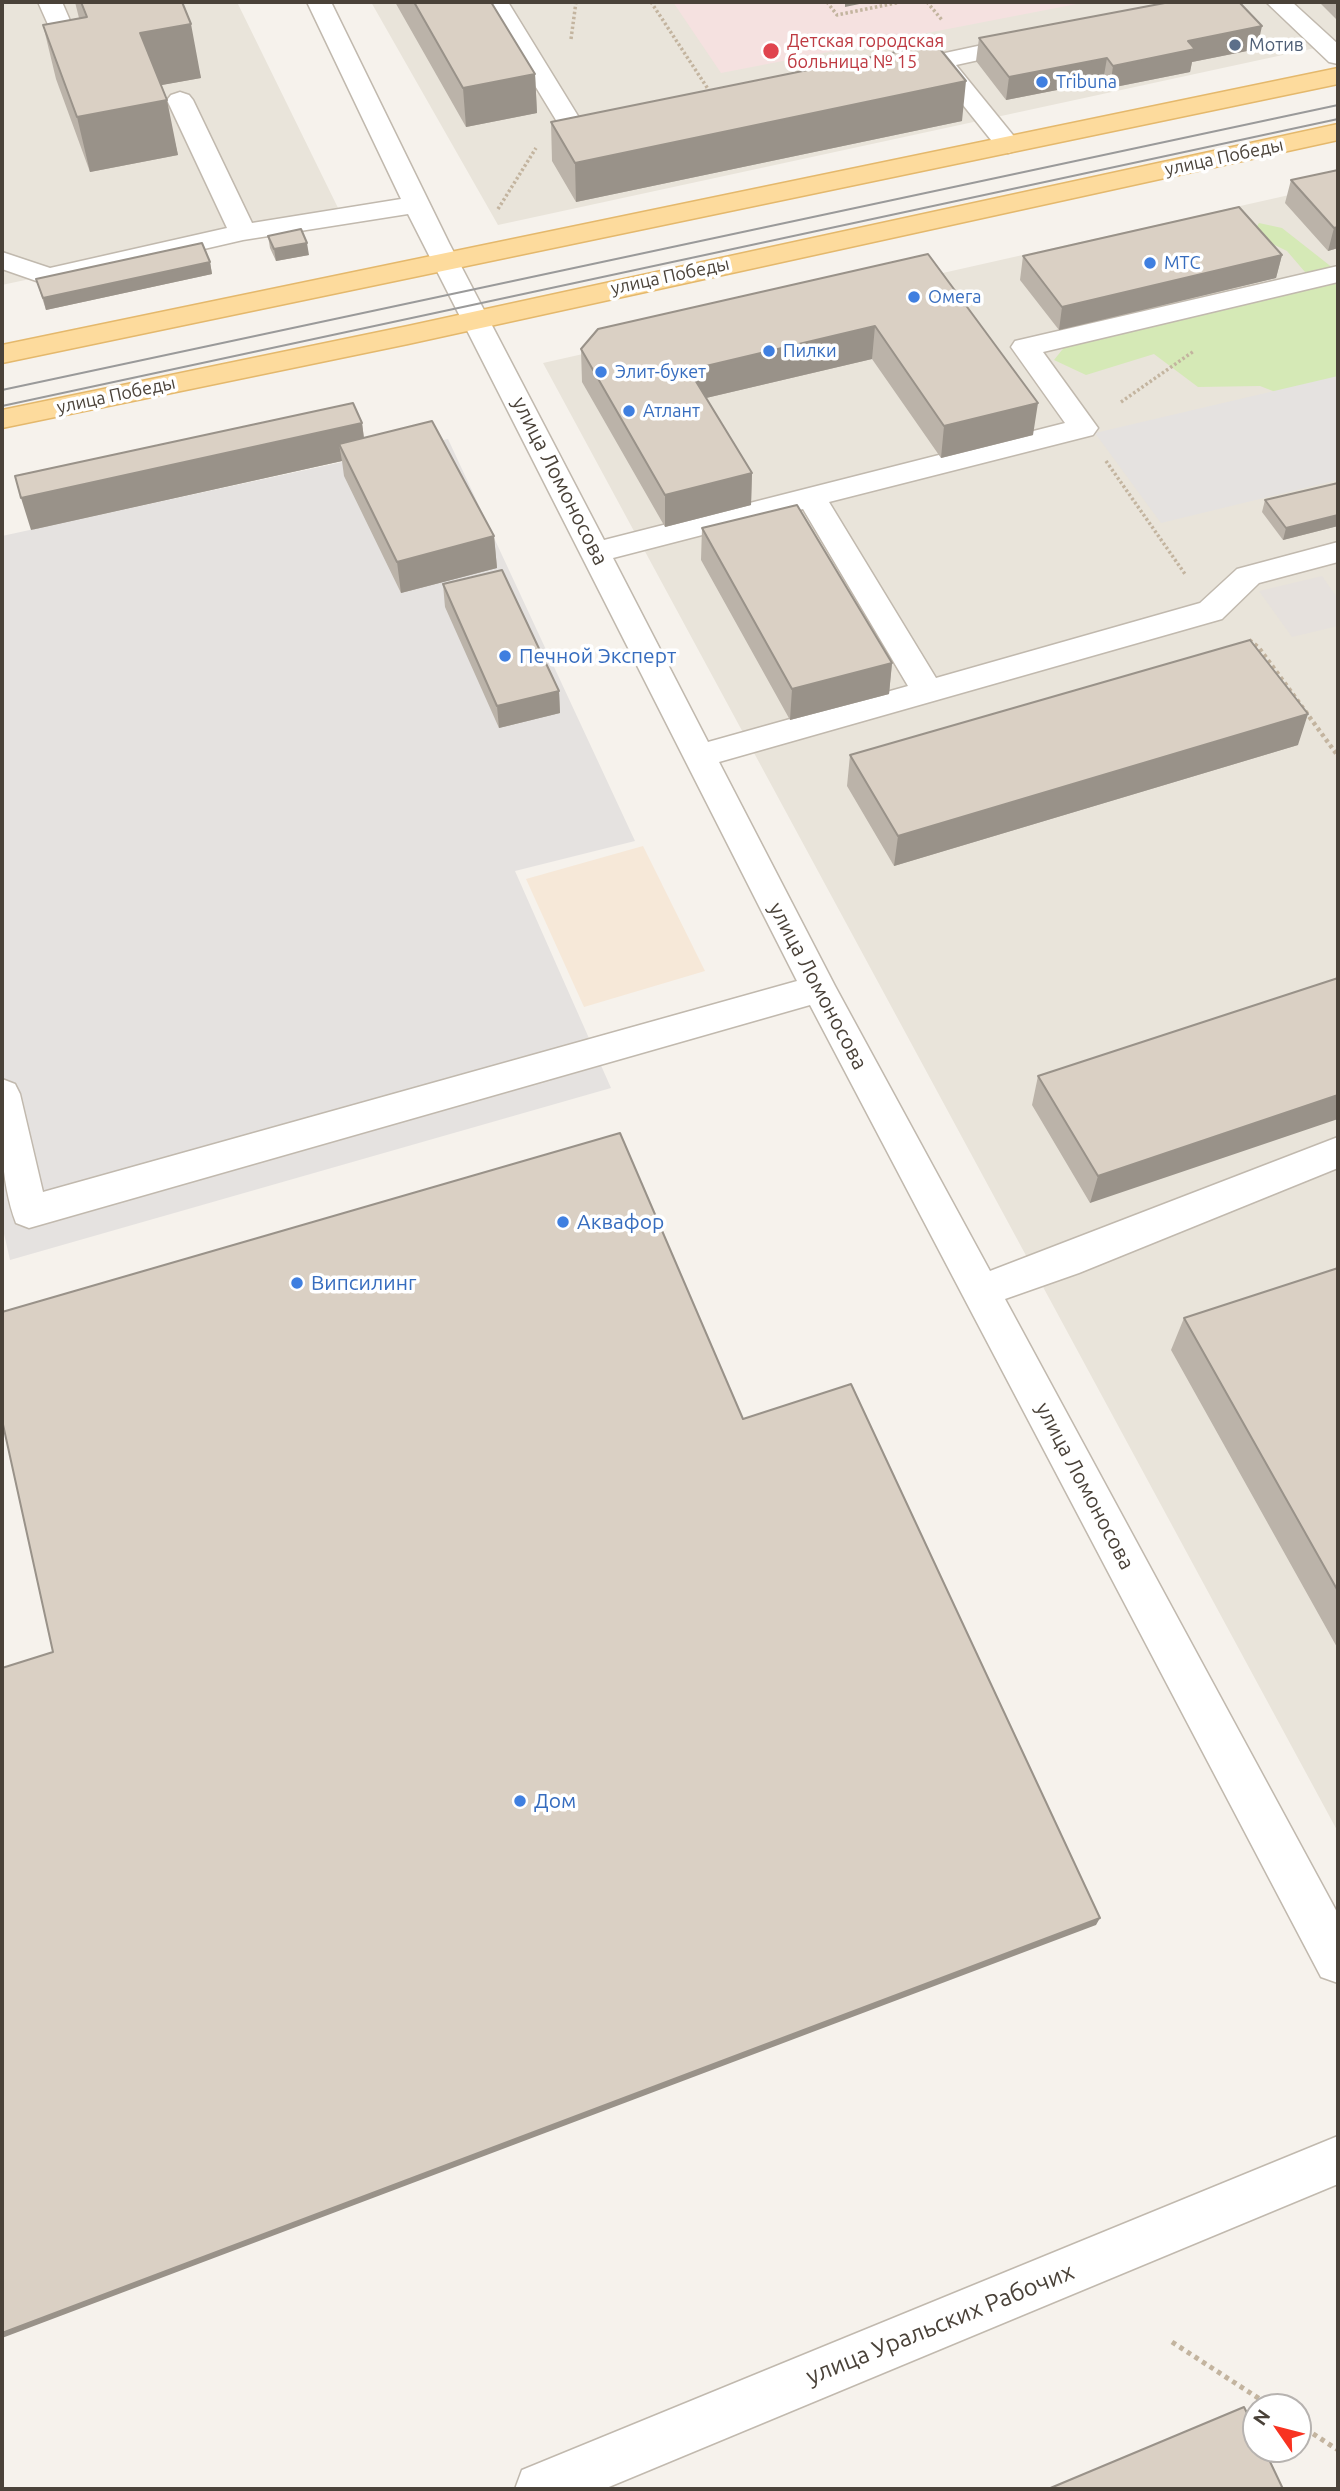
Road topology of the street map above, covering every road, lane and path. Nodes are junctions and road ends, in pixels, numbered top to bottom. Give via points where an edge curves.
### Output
1 (50, 2) edge
2 (319, 2) edge
3 (496, 2) edge
4 (651, 2) edge
5 (827, 2) edge
6 (901, 2) edge
7 (1278, 2) edge
8 (1051, 38) edge
9 (1338, 57) edge
10 (76, 62) edge
11 (945, 67) junction
12 (919, 72) edge
13 (1338, 76) edge
14 (180, 100) dead end
15 (715, 100) edge
16 (631, 128) edge
17 (1338, 132) edge
18 (1008, 145) junction
19 (418, 204) junction
20 (243, 232) junction
21 (2, 260) edge
22 (446, 261) junction
23 (1338, 274) edge
24 (476, 319) junction
25 (1198, 349) dead end
26 (2, 354) edge
27 (2, 419) edge
28 (1083, 428) junction
29 (811, 498) junction
30 (596, 552) junction
31 (1338, 552) edge
32 (929, 692) junction
33 (700, 756) junction
34 (819, 989) junction
35 (2, 1094) edge
36 (1338, 1152) edge
37 (981, 1292) junction
38 (1338, 1960) edge
39 (1338, 2160) edge
40 (1172, 2342) dead end
41 (1250, 2393) edge
42 (1312, 2433) edge
43 (1338, 2450) edge
44 (541, 2489) edge

1 - 10 street
2 - 19 street, улица Ломоносова
3 - 16 street via 579,138
4 - 15 path
5 - 6 path via 837,15
7 - 9 street
8 - 11 street via 940,61
11 - 12 street
11 - 18 street
13 - 18 main road
14 - 20 street
17 - 24 main road, улица Победы
18 - 22 main road
19 - 20 street
19 - 22 street, улица Ломоносова
20 - 21 street via 48,277
22 - 24 street, улица Ломоносова
22 - 26 main road
23 - 28 street via 1026,347
24 - 27 main road, улица Победы
24 - 30 street, улица Ломоносова
25 - 28 path
28 - 29 street
29 - 30 street
29 - 32 street
30 - 33 street, улица Ломоносова
31 - 32 street via 1248,576 1211,611
32 - 33 street
33 - 34 street, улица Ломоносова
34 - 35 street via 30,1212
34 - 37 street, улица Ломоносова
36 - 37 street
37 - 38 street, улица Ломоносова
39 - 44 street, улица Уральских Рабочих
40 - 41 path
42 - 43 path

